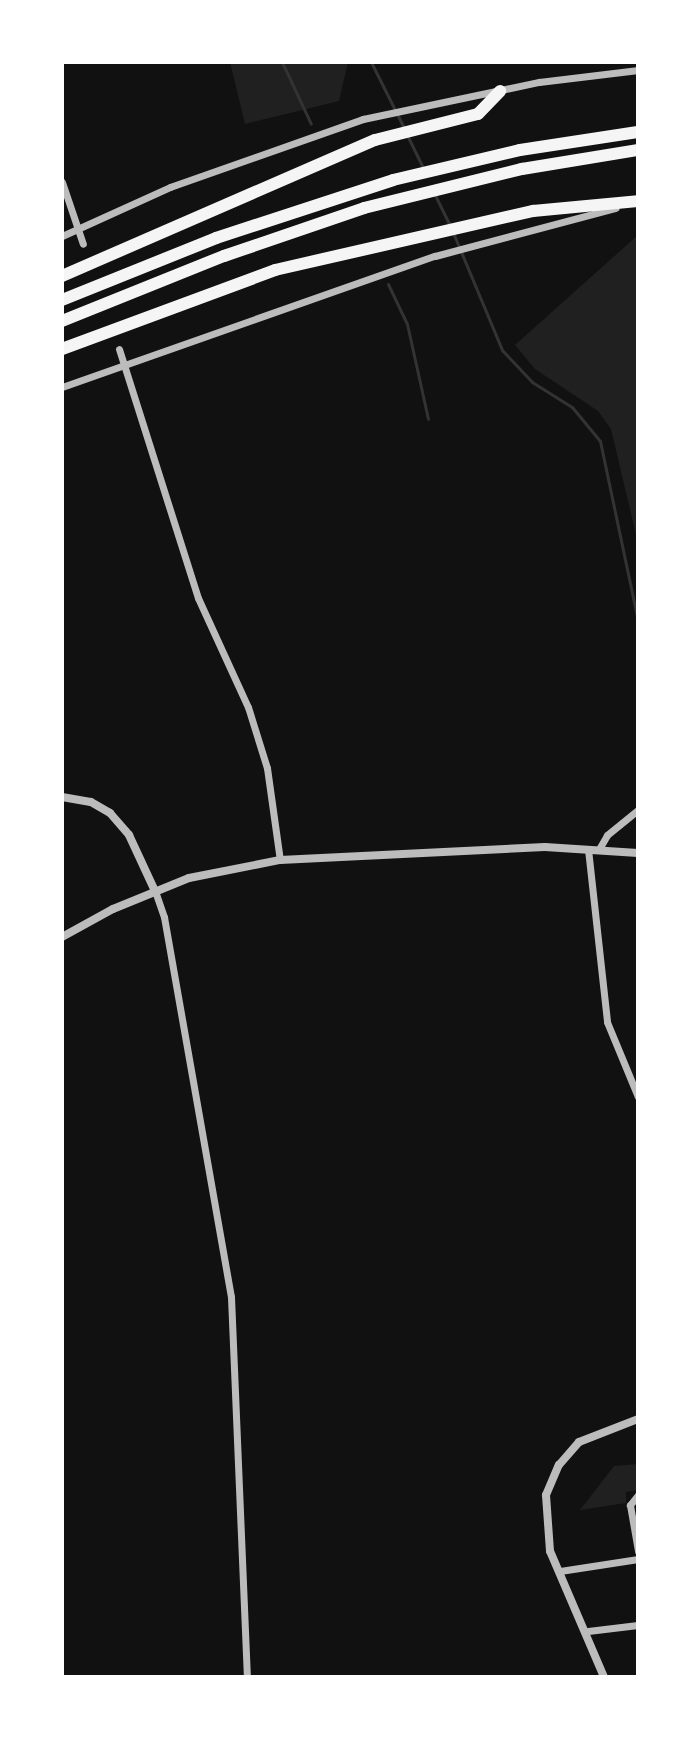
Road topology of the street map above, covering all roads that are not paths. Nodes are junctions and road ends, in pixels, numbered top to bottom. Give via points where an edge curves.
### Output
1 (638, 70) edge
2 (500, 91) junction
3 (638, 132) edge
4 (638, 150) edge
5 (62, 182) edge
6 (638, 202) edge
7 (79, 229) junction
8 (62, 236) edge
9 (83, 244) dead end
10 (62, 276) edge
11 (62, 300) edge
12 (62, 321) edge
13 (62, 349) edge
14 (119, 349) dead end
15 (125, 363) junction
16 (62, 387) edge
17 (62, 797) edge
18 (638, 810) edge
19 (588, 849) junction
20 (599, 849) junction
21 (638, 853) edge
22 (280, 860) junction
23 (155, 891) junction
24 (62, 937) edge
25 (638, 1097) edge
26 (638, 1419) edge
27 (638, 1495) edge
28 (638, 1551) edge
29 (638, 1559) edge
30 (560, 1571) junction
31 (638, 1625) edge
32 (588, 1631) junction
33 (247, 1677) edge
34 (604, 1677) edge

1 - 2 street
2 - 7 street via 363,119 170,187
2 - 10 highway via 478,114 375,140
3 - 11 highway via 393,180 230,233
4 - 12 highway via 403,197 224,256
5 - 7 street
6 - 13 highway via 533,211 275,270
6 - 15 street via 435,256
7 - 8 street
7 - 9 street
14 - 15 street
15 - 16 street
15 - 22 street via 198,598 248,707 267,768
17 - 23 street via 91,802 110,813 129,835
18 - 20 street via 607,835
19 - 20 street
19 - 22 street
19 - 25 street via 607,1022
20 - 21 street
22 - 23 street via 189,878
23 - 24 street
23 - 33 street via 164,917 231,1297
26 - 30 street via 587,1435 559,1465 544,1507 550,1551
27 - 28 street via 630,1505
29 - 30 street
30 - 32 street
31 - 32 street
32 - 34 street

